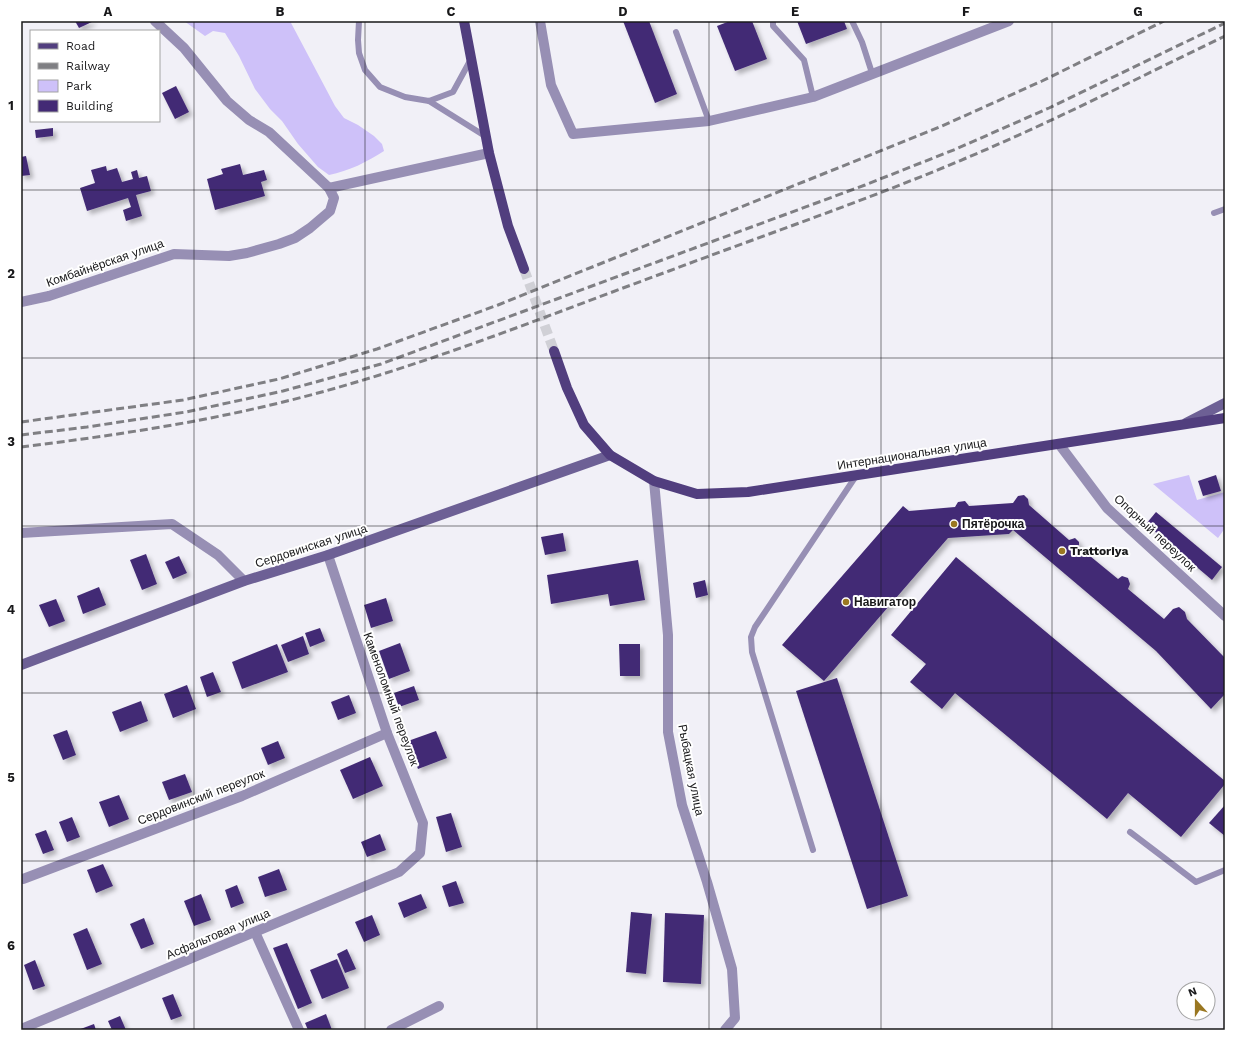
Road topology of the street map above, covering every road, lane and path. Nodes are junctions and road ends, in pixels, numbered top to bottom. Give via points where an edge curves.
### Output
1 (155, 21) edge
2 (359, 21) edge
3 (464, 21) edge
4 (540, 21) edge
5 (773, 21) edge
6 (852, 21) edge
7 (1009, 21) edge
8 (676, 32) dead end
9 (471, 59) junction
10 (872, 73) junction
11 (813, 96) junction
12 (429, 101) junction
13 (709, 121) junction
14 (486, 136) junction
15 (489, 153) junction
16 (329, 188) junction
17 (1225, 209) edge
18 (1214, 213) dead end
19 (524, 269) tunnel mouth
20 (21, 302) edge
21 (554, 351) tunnel mouth
22 (1225, 403) edge
23 (1225, 418) edge
24 (1184, 424) junction
25 (1059, 444) junction
26 (610, 455) junction
27 (856, 476) junction
28 (654, 481) junction
29 (21, 533) edge
30 (328, 555) junction
31 (244, 581) junction
32 (1225, 616) edge
33 (21, 665) edge
34 (387, 733) junction
35 (1130, 832) dead end
36 (813, 850) dead end
37 (420, 853) joint
38 (1225, 870) edge
39 (23, 879) dead end
40 (255, 932) junction
41 (439, 1006) dead end
42 (21, 1029) edge
43 (298, 1030) edge
44 (390, 1030) edge
45 (725, 1030) edge

1 - 16 street via 184,48 227,101 249,120 269,132
2 - 12 lane via 359,53 370,76 380,87 405,97
3 - 9 main road
4 - 13 street via 551,85 573,134
5 - 11 lane via 773,26 804,60
6 - 10 lane
7 - 10 street
8 - 13 lane
9 - 12 lane via 452,92
9 - 14 main road
10 - 11 street
11 - 13 street
12 - 14 lane
14 - 15 main road
15 - 16 street
15 - 19 main road via 508,226
16 - 20 street, Комбайнёрская улица via 334,198 330,211 295,238 279,244 230,256 174,254 49,296
17 - 18 lane
21 - 26 main road, Интернациональная улица via 584,425
22 - 24 street
23 - 24 main road, Интернациональная улица
24 - 25 main road, Интернациональная улица
25 - 27 main road, Интернациональная улица
25 - 32 street, Опорный переулок via 1107,508
26 - 28 main road, Интернациональная улица
26 - 30 street, Сердовинская улица
27 - 28 main road, Интернациональная улица via 748,492 696,494
27 - 36 lane via 755,627 751,637 752,652
28 - 45 street, Рыбацкая улица via 668,635 668,732 682,805 732,969 735,1018
29 - 31 street via 172,524 218,555
30 - 31 street, Сердовинская улица
30 - 34 street, Каменоломный переулок
31 - 33 street, Сердовинская улица
34 - 37 street, Каменоломный переулок via 423,823
34 - 39 street, Сердовинский переулок via 242,796
35 - 38 lane via 1196,882
37 - 40 street, Асфальтовая улица via 399,872
40 - 42 street, Асфальтовая улица
40 - 43 street
41 - 44 street

